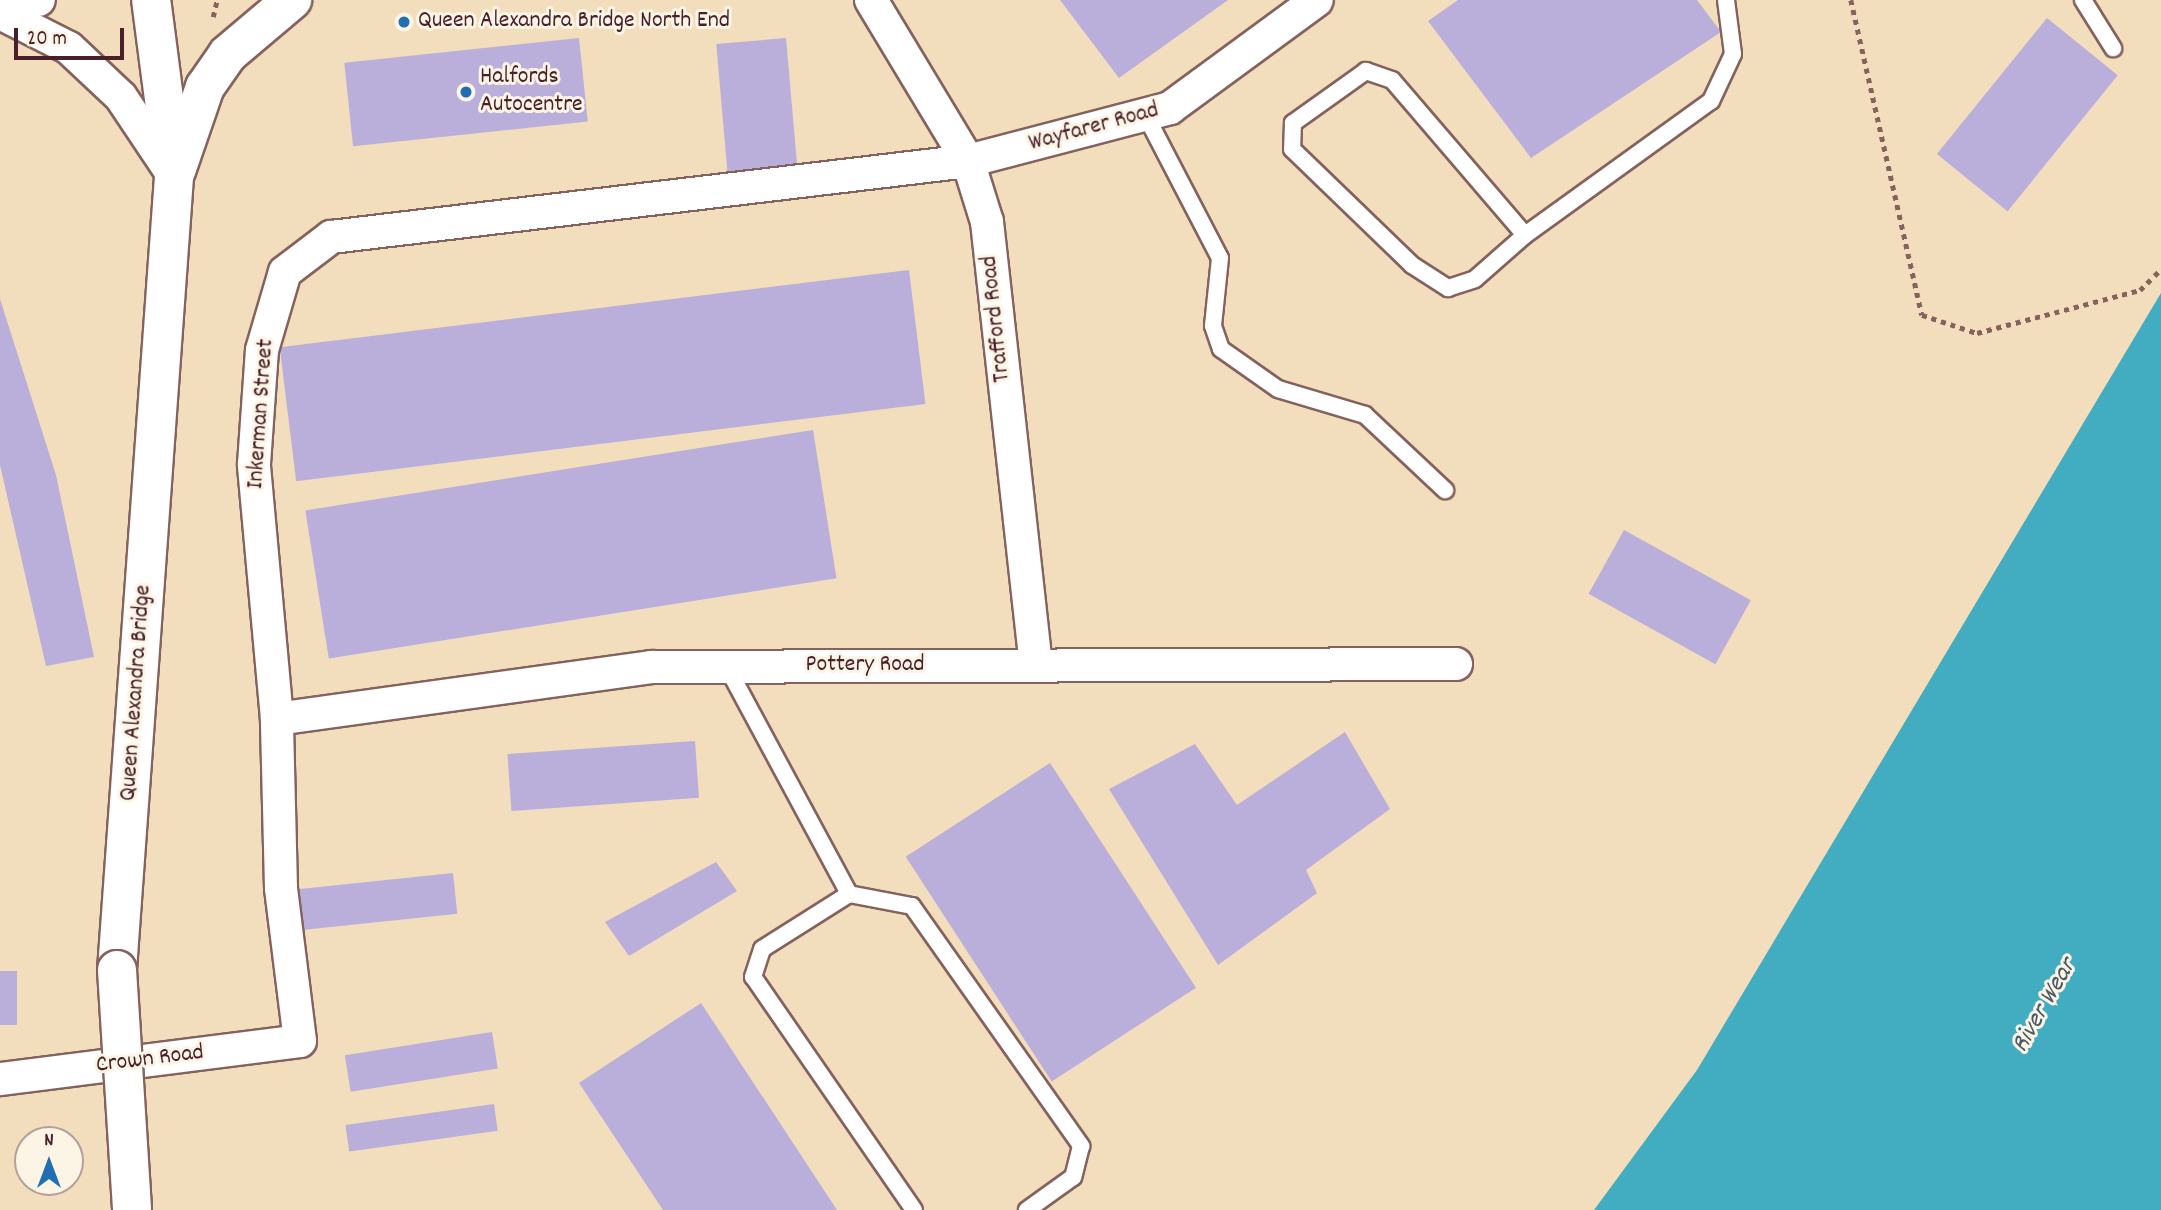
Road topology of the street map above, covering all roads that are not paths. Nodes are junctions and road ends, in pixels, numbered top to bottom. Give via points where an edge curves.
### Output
1 (39, 0) edge
2 (151, 0) edge
3 (292, 0) edge
4 (871, 0) edge
5 (1317, 0) edge
6 (1726, 0) edge
7 (2083, 0) edge
8 (0, 4) edge
9 (0, 13) edge
10 (2113, 48) dead end
11 (1145, 114) junction
12 (968, 161) junction
13 (838, 173) joint
14 (174, 176) junction
15 (1525, 234) junction
16 (1445, 490) dead end
17 (1456, 664) dead end
18 (1036, 665) junction
19 (727, 667) junction
20 (277, 719) junction
21 (849, 894) junction
22 (300, 1041) joint
23 (0, 1079) edge
24 (132, 1210) edge
25 (914, 1210) edge
26 (1027, 1210) edge

1 - 8 street
2 - 14 main road
3 - 14 main road via 228,54 205,87
4 - 12 street, Trafford Road
5 - 11 street, Wayfarer Road via 1170,108
6 - 15 lane via 1733,54 1711,101
7 - 10 lane
9 - 14 street via 69,48 121,97
11 - 12 street, Wayfarer Road
11 - 16 lane via 1220,258 1213,326 1221,349 1278,389 1365,415
12 - 13 street, Wayfarer Road
12 - 18 street, Trafford Road via 987,222
13 - 20 street, Inkerman Street via 331,237 285,272 261,350 254,464
14 - 24 main road, Queen Alexandra Bridge, bridge via 117,970
15 - 15 lane via 1475,279 1448,288 1412,265 1292,149 1293,123 1366,71 1392,80
17 - 18 street, Pottery Road
18 - 19 street, Pottery Road
19 - 20 street, Pottery Road via 651,667
19 - 21 lane
20 - 22 street, Inkerman Street via 281,888
21 - 25 lane via 762,949 753,977
21 - 26 lane via 912,906 1080,1146 1073,1177
22 - 23 street, Crown Road

